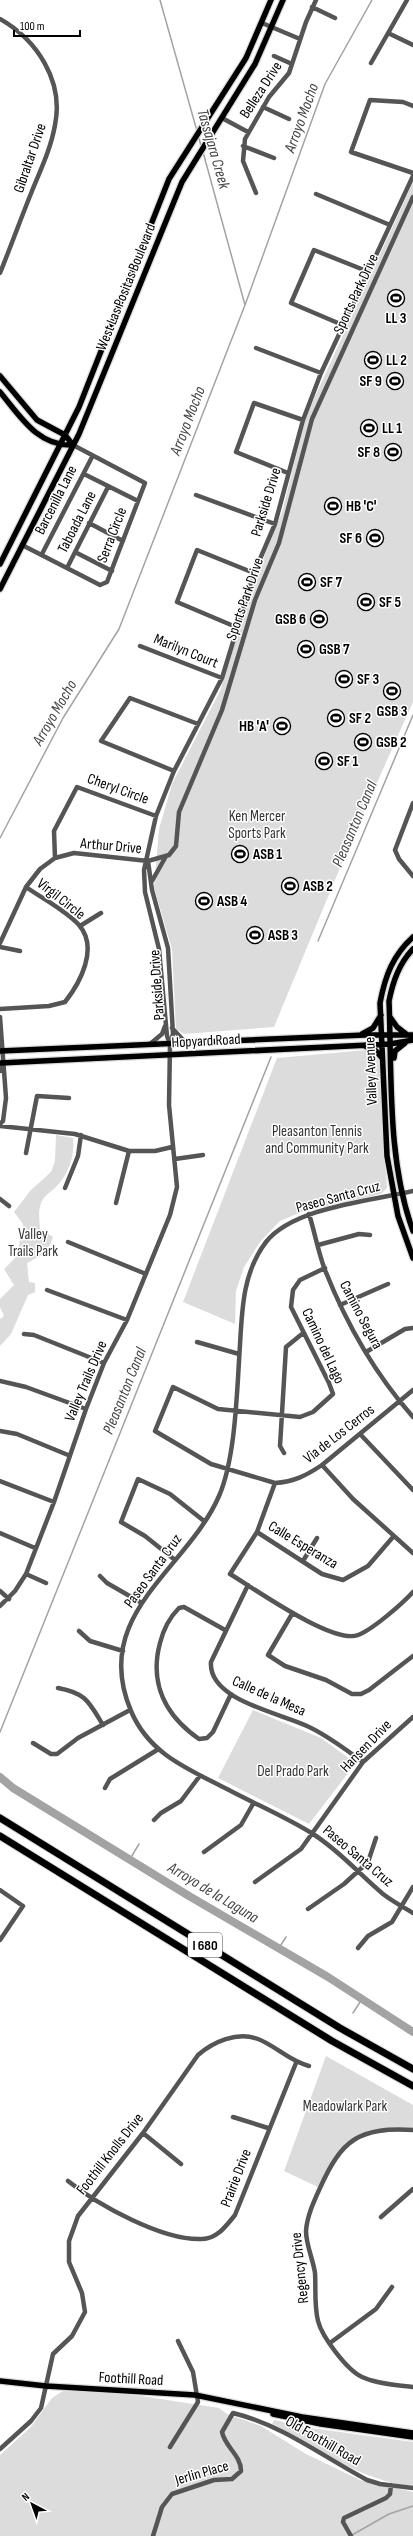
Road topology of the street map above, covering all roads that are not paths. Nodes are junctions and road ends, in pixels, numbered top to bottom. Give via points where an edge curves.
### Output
1 (271, 0) edge
2 (283, 0) edge
3 (316, 0) edge
4 (407, 0) edge
5 (312, 6) junction
6 (335, 18) dead end
7 (0, 19) edge
8 (262, 23) junction
9 (272, 27) junction
10 (388, 33) junction
11 (300, 39) junction
12 (413, 45) edge
13 (274, 56) dead end
14 (371, 62) dead end
15 (292, 64) junction
16 (413, 106) edge
17 (263, 107) junction
18 (222, 118) junction
19 (289, 119) dead end
20 (248, 132) junction
21 (243, 146) junction
22 (274, 158) dead end
23 (413, 173) edge
24 (413, 176) edge
25 (256, 193) dead end
26 (316, 194) dead end
27 (413, 197) edge
28 (390, 225) junction
29 (369, 272) junction
30 (0, 273) edge
31 (344, 326) junction
32 (256, 348) dead end
33 (321, 373) junction
34 (0, 376) edge
35 (0, 392) edge
36 (303, 420) junction
37 (65, 435) junction
38 (60, 446) junction
39 (73, 446) junction
40 (92, 457) junction
41 (288, 473) junction
42 (84, 474) junction
43 (108, 487) junction
44 (196, 495) dead end
45 (138, 501) junction
46 (89, 524) junction
47 (276, 524) junction
48 (123, 541) junction
49 (22, 545) junction
50 (75, 552) junction
51 (42, 554) junction
52 (0, 564) edge
53 (67, 568) junction
54 (112, 570) junction
55 (254, 573) junction
56 (0, 589) edge
57 (236, 627) junction
58 (140, 646) dead end
59 (222, 678) junction
60 (198, 724) junction
61 (174, 771) junction
62 (413, 803) edge
63 (156, 816) junction
64 (55, 858) junction
65 (165, 858) junction
66 (148, 861) junction
67 (413, 876) edge
68 (152, 883) junction
69 (26, 887) junction
70 (101, 912) dead end
71 (80, 926) junction
72 (413, 937) edge
73 (0, 943) edge
74 (0, 948) edge
75 (413, 949) edge
76 (20, 951) dead end
77 (0, 1009) edge
78 (381, 1015) junction
79 (389, 1015) junction
80 (0, 1017) edge
81 (166, 1024) junction
82 (172, 1028) junction
83 (382, 1034) junction
84 (390, 1034) junction
85 (406, 1034) junction
86 (361, 1035) junction
87 (413, 1035) edge
88 (413, 1040) edge
89 (186, 1043) junction
90 (405, 1043) junction
91 (170, 1044) junction
92 (382, 1044) junction
93 (390, 1044) junction
94 (149, 1045) junction
95 (363, 1045) junction
96 (1, 1051) edge
97 (170, 1056) junction
98 (382, 1058) junction
99 (1, 1063) edge
100 (391, 1066) junction
101 (0, 1071) edge
102 (69, 1098) dead end
103 (0, 1125) edge
104 (30, 1130) junction
105 (81, 1135) junction
106 (172, 1146) junction
107 (129, 1152) junction
108 (26, 1153) dead end
109 (203, 1155) dead end
110 (175, 1159) junction
111 (65, 1188) dead end
112 (413, 1191) edge
113 (402, 1193) junction
114 (393, 1195) junction
115 (0, 1199) edge
116 (116, 1204) dead end
117 (9, 1206) dead end
118 (309, 1214) junction
119 (413, 1231) edge
120 (370, 1235) dead end
121 (68, 1242) dead end
122 (318, 1245) junction
123 (413, 1258) edge
124 (325, 1268) junction
125 (146, 1274) junction
126 (388, 1284) dead end
127 (47, 1290) dead end
128 (340, 1305) junction
129 (127, 1320) junction
130 (413, 1328) edge
131 (24, 1334) dead end
132 (302, 1334) junction
133 (197, 1342) dead end
134 (366, 1352) junction
135 (239, 1354) junction
136 (104, 1363) junction
137 (0, 1381) edge
138 (413, 1390) edge
139 (399, 1401) junction
140 (86, 1409) junction
141 (234, 1411) junction
142 (282, 1416) junction
143 (413, 1417) edge
144 (0, 1431) edge
145 (360, 1434) junction
146 (284, 1453) dead end
147 (68, 1455) junction
148 (322, 1465) junction
149 (227, 1469) junction
150 (0, 1481) edge
151 (275, 1483) junction
152 (413, 1490) edge
153 (54, 1502) junction
154 (204, 1521) junction
155 (257, 1532) junction
156 (0, 1533) edge
157 (393, 1537) junction
158 (317, 1538) dead end
159 (35, 1548) junction
160 (413, 1553) edge
161 (174, 1560) junction
162 (303, 1561) junction
163 (26, 1574) junction
164 (100, 1576) dead end
165 (46, 1583) dead end
166 (248, 1585) junction
167 (0, 1591) edge
168 (413, 1592) edge
169 (9, 1599) junction
170 (140, 1602) junction
171 (0, 1606) edge
172 (292, 1614) junction
173 (225, 1630) junction
174 (79, 1631) dead end
175 (122, 1651) junction
176 (413, 1656) edge
177 (58, 1688) dead end
178 (231, 1694) junction
179 (130, 1710) junction
180 (413, 1717) edge
181 (102, 1725) junction
182 (33, 1743) dead end
183 (157, 1750) junction
184 (363, 1762) junction
185 (199, 1777) junction
186 (105, 1788) dead end
187 (253, 1804) junction
188 (0, 1818) edge
189 (154, 1820) dead end
190 (312, 1834) junction
191 (0, 1836) edge
192 (376, 1838) dead end
193 (204, 1852) dead end
194 (359, 1870) junction
195 (256, 1882) dead end
196 (413, 1887) edge
197 (0, 1890) edge
198 (400, 1905) junction
199 (308, 1909) dead end
200 (413, 1913) edge
201 (0, 1940) edge
202 (358, 1948) dead end
203 (296, 2063) junction
204 (309, 2066) dead end
205 (413, 2069) edge
206 (413, 2086) edge
207 (233, 2117) dead end
208 (268, 2128) junction
209 (413, 2130) edge
210 (143, 2133) junction
211 (180, 2164) dead end
212 (68, 2181) dead end
213 (413, 2189) edge
214 (91, 2199) junction
215 (381, 2217) dead end
216 (392, 2287) dead end
217 (178, 2341) dead end
218 (330, 2343) junction
219 (0, 2381) edge
220 (46, 2386) junction
221 (413, 2387) edge
222 (195, 2395) junction
223 (231, 2401) junction
224 (259, 2409) junction
225 (233, 2413) junction
226 (413, 2433) edge
227 (413, 2437) edge
228 (170, 2447) dead end
229 (0, 2449) edge
230 (391, 2486) junction
231 (413, 2488) edge
232 (153, 2536) edge
233 (351, 2536) edge

1 - 8 main road, West Las Positas Boulevard
2 - 9 main road, West Las Positas Boulevard
3 - 5 street, Belleza Drive
4 - 10 street
5 - 6 street
5 - 11 street, Belleza Drive
7 - 30 street, Gibraltar Drive via 18,31 41,56 52,80 57,114 52,140
8 - 9 street
8 - 37 main road, West Las Positas Boulevard via 239,70 175,167
9 - 11 street
9 - 18 main road, West Las Positas Boulevard via 255,64
10 - 12 street
10 - 14 street
11 - 15 street, Belleza Drive
13 - 15 street
15 - 17 street, Belleza Drive via 284,81
16 - 23 street via 403,102 370,100 351,152
17 - 19 street
17 - 20 street, Belleza Drive
18 - 20 street
18 - 39 main road, West Las Positas Boulevard via 198,153 173,202
20 - 21 street, Belleza Drive
21 - 22 street
21 - 25 street, Belleza Drive via 245,172
24 - 28 street, Parkside Drive
26 - 28 street
27 - 65 street, Sports Park Drive via 312,419 279,543 255,600 219,716 179,812 177,842
28 - 29 street, Parkside Drive
29 - 31 street, Parkside Drive
29 - 31 street via 314,250 291,304
31 - 33 street, Parkside Drive
32 - 33 street
33 - 36 street, Parkside Drive
34 - 37 main road via 37,420
35 - 38 main road via 30,428
36 - 41 street, Parkside Drive
36 - 41 street via 254,403 236,452
37 - 38 main road, West Las Positas Boulevard
37 - 39 main road
38 - 39 main road
38 - 52 main road, West Las Positas Boulevard
39 - 40 street, Serra Circle
39 - 49 main road, West Las Positas Boulevard
40 - 42 street, Barcenilla Lane
40 - 45 street, Serra Circle via 145,483
41 - 47 street, Parkside Drive
42 - 43 street
42 - 51 street, Barcenilla Lane
43 - 45 street
43 - 46 street, Taboada Lane
44 - 47 street
45 - 48 street, Serra Circle
46 - 48 street
46 - 50 street, Taboada Lane
47 - 55 street, Parkside Drive
48 - 54 street, Serra Circle
49 - 51 street, Serra Circle
49 - 56 main road, West Las Positas Boulevard
50 - 53 street, Taboada Lane
50 - 54 street
51 - 53 street, Serra Circle
53 - 54 street, Serra Circle via 100,585 107,582
55 - 57 street, Parkside Drive
55 - 57 street via 197,550 177,602
57 - 59 street, Parkside Drive
58 - 59 street, Marilyn Court
59 - 60 street, Parkside Drive
60 - 61 street, Parkside Drive
60 - 61 street via 130,698 101,741
61 - 63 street, Parkside Drive
62 - 67 street via 395,850
63 - 64 street, Cheryl Circle via 77,787 54,831
63 - 66 street, Parkside Drive
64 - 66 street, Arthur Drive via 74,854
64 - 69 street, Arthur Drive via 40,869
65 - 66 street
65 - 68 street, Sports Park Drive
66 - 68 street, Parkside Drive
66 - 81 street, Parkside Drive via 144,870 145,892 159,949
68 - 82 street, Parkside Drive via 168,948
69 - 71 street, Virgil Circle
69 - 73 street, Arthur Drive
70 - 71 street
71 - 77 street, Virgil Circle via 87,945 86,962 82,977 65,1002 49,1006
72 - 78 main road, Valley Avenue via 396,956 384,981
74 - 76 street
75 - 79 main road, Valley Avenue via 403,960 393,981
78 - 83 main road, Valley Avenue
78 - 86 main road via 373,1028
79 - 84 main road, Valley Avenue
79 - 85 main road via 396,1027
80 - 96 street
81 - 91 street, Parkside Drive
81 - 94 street via 162,1034
82 - 89 street
82 - 91 street, Parkside Drive
83 - 84 main road, Hopyard Road
83 - 86 main road, Hopyard Road
83 - 92 main road, Valley Avenue
84 - 85 main road, Hopyard Road
84 - 93 main road, Valley Avenue
85 - 87 main road, Hopyard Road
86 - 89 main road, Hopyard Road
88 - 90 main road, Hopyard Road
89 - 91 main road, Hopyard Road
90 - 93 main road, Hopyard Road
90 - 100 main road via 395,1051
91 - 94 main road, Hopyard Road
91 - 97 street, Valley Trails Drive
92 - 93 main road, Hopyard Road
92 - 95 main road, Hopyard Road
92 - 98 main road, Valley Avenue
93 - 100 main road, Valley Avenue
94 - 96 main road, Hopyard Road
95 - 97 main road, Hopyard Road
95 - 98 main road via 376,1051
96 - 99 street
97 - 99 main road, Hopyard Road
97 - 106 street, Valley Trails Drive via 169,1105
98 - 114 main road, Valley Avenue via 387,1156
99 - 101 street
99 - 103 street via 6,1098 3,1121
100 - 113 main road, Valley Avenue via 396,1154
102 - 104 street via 37,1096
103 - 104 street
104 - 105 street
104 - 108 street
105 - 107 street
105 - 111 street via 78,1156
106 - 107 street via 155,1151
106 - 110 street, Valley Trails Drive
107 - 116 street
109 - 110 street
110 - 125 street, Valley Trails Drive via 175,1199
112 - 113 street, Paseo Santa Cruz
113 - 114 street, Paseo Santa Cruz
113 - 119 main road, Valley Avenue
114 - 118 street, Paseo Santa Cruz
114 - 123 main road, Valley Avenue
115 - 117 street
118 - 122 street, Camino Segura
118 - 135 street, Paseo Santa Cruz via 290,1223 268,1240 252,1266 244,1294
120 - 122 street via 359,1234
121 - 125 street
122 - 124 street, Camino Segura
124 - 128 street, Camino Segura
124 - 132 street, Camino del Lago via 304,1277 293,1290 291,1307
125 - 129 street, Valley Trails Drive
126 - 128 street
127 - 129 street
128 - 134 street, Camino Segura
129 - 136 street, Valley Trails Drive
130 - 134 street via 405,1329
131 - 136 street via 34,1335
132 - 142 street via 286,1347
132 - 142 street, Camino del Lago via 333,1394 306,1416
133 - 135 street
134 - 139 street, Camino Segura
135 - 141 street, Paseo Santa Cruz
136 - 140 street, Valley Trails Drive
137 - 140 street via 26,1386
138 - 139 street, Via de Los Cerros
139 - 143 street, Camino Segura
139 - 145 street, Via de Los Cerros
140 - 147 street, Valley Trails Drive
141 - 142 street, Camino del Lago
141 - 149 street, Paseo Santa Cruz
141 - 149 street, Camino del Lago via 218,1409 173,1387 155,1431 211,1464
142 - 146 street via 280,1446
144 - 147 street via 17,1434
145 - 148 street, Via de Los Cerros
145 - 152 street
147 - 153 street, Valley Trails Drive
148 - 151 street, Via de Los Cerros via 298,1479
148 - 157 street
149 - 151 street, Via de Los Cerros
149 - 154 street, Paseo Santa Cruz via 219,1496
150 - 153 street
151 - 155 street
153 - 159 street, Valley Trails Drive
154 - 161 street, Paseo Santa Cruz
154 - 161 street via 170,1494 138,1479 121,1522 145,1536
155 - 162 street, Calle Esperanza
155 - 166 street via 230,1574
156 - 159 street
157 - 160 street
157 - 162 street, Calle Esperanza via 368,1566 343,1580 322,1574
158 - 162 street
159 - 163 street, Valley Trails Drive
161 - 170 street, Paseo Santa Cruz
163 - 165 street
163 - 169 street, Valley Trails Drive
164 - 170 street via 107,1583
166 - 172 street
166 - 173 street, Calle de la Mesa
167 - 169 street
168 - 172 street via 402,1604 360,1634 353,1636
169 - 171 street, Valley Trails Drive
170 - 175 street, Paseo Santa Cruz via 130,1623
172 - 176 street via 268,1655 285,1666 326,1680 352,1694 361,1694 369,1690
173 - 178 street, Calle de la Mesa via 210,1669 216,1683
173 - 178 street via 184,1607 179,1608 164,1630 156,1658 156,1669 158,1687 169,1712 199,1739 207,1738 213,1732
174 - 175 street via 90,1641
175 - 179 street, Paseo Santa Cruz via 123,1682
177 - 181 street via 82,1695
178 - 184 street, Calle de la Mesa via 266,1711 306,1725 338,1743
179 - 181 street
179 - 183 street, Paseo Santa Cruz via 144,1735
180 - 184 street, Hansen Drive
181 - 182 street via 78,1738 57,1754 51,1754
183 - 185 street, Paseo Santa Cruz
183 - 186 street via 110,1779
184 - 190 street, Hansen Drive
185 - 187 street, Paseo Santa Cruz
185 - 189 street via 181,1801
187 - 190 street, Paseo Santa Cruz
187 - 193 street via 241,1825
188 - 205 highway, I 680 via 340,2028
190 - 194 street, Paseo Santa Cruz
190 - 195 street, Hansen Drive via 302,1849
191 - 206 highway, I 680 via 332,2041
192 - 194 street via 370,1858
194 - 198 street, Paseo Santa Cruz via 383,1894
194 - 199 street
196 - 198 street
197 - 201 street via 24,1906
198 - 200 street, Paseo Santa Cruz
198 - 202 street via 392,1922 368,1936
203 - 204 street, Foothill Knolls Drive
203 - 208 street, Prairie Drive
203 - 210 street, Foothill Knolls Drive via 257,2038 222,2039 198,2055
207 - 208 street
208 - 214 street, Prairie Drive via 235,2215 222,2232 202,2239 172,2234 115,2213
209 - 218 street, Regency Drive via 389,2129 358,2136 335,2157 314,2200 306,2232 315,2271 318,2321
210 - 211 street
210 - 214 street, Foothill Knolls Drive
212 - 214 street, Prairie Drive
213 - 215 street
214 - 220 street, Foothill Knolls Drive via 78,2216 69,2240 69,2262 82,2293 85,2312 72,2336 53,2354
216 - 218 street via 376,2310
217 - 222 street via 193,2372
218 - 221 street, Regency Drive via 346,2364 362,2378
219 - 220 main road, Foothill Road
220 - 222 main road, Foothill Road
220 - 229 street, Foothill Knolls Drive via 44,2403 39,2411
222 - 223 main road, Foothill Road
222 - 228 street via 198,2402
223 - 224 main road, Foothill Road
223 - 225 street
224 - 226 main road, Foothill Road
224 - 227 main road, Foothill Road via 302,2421
225 - 230 street, Old Foothill Road via 278,2428 367,2480
225 - 232 street, Jerlin Place via 222,2432 223,2439 238,2458 241,2471 232,2479 214,2480 172,2494 162,2507
230 - 231 street, Old Foothill Road
230 - 233 street via 390,2494 386,2498 344,2518 343,2522

